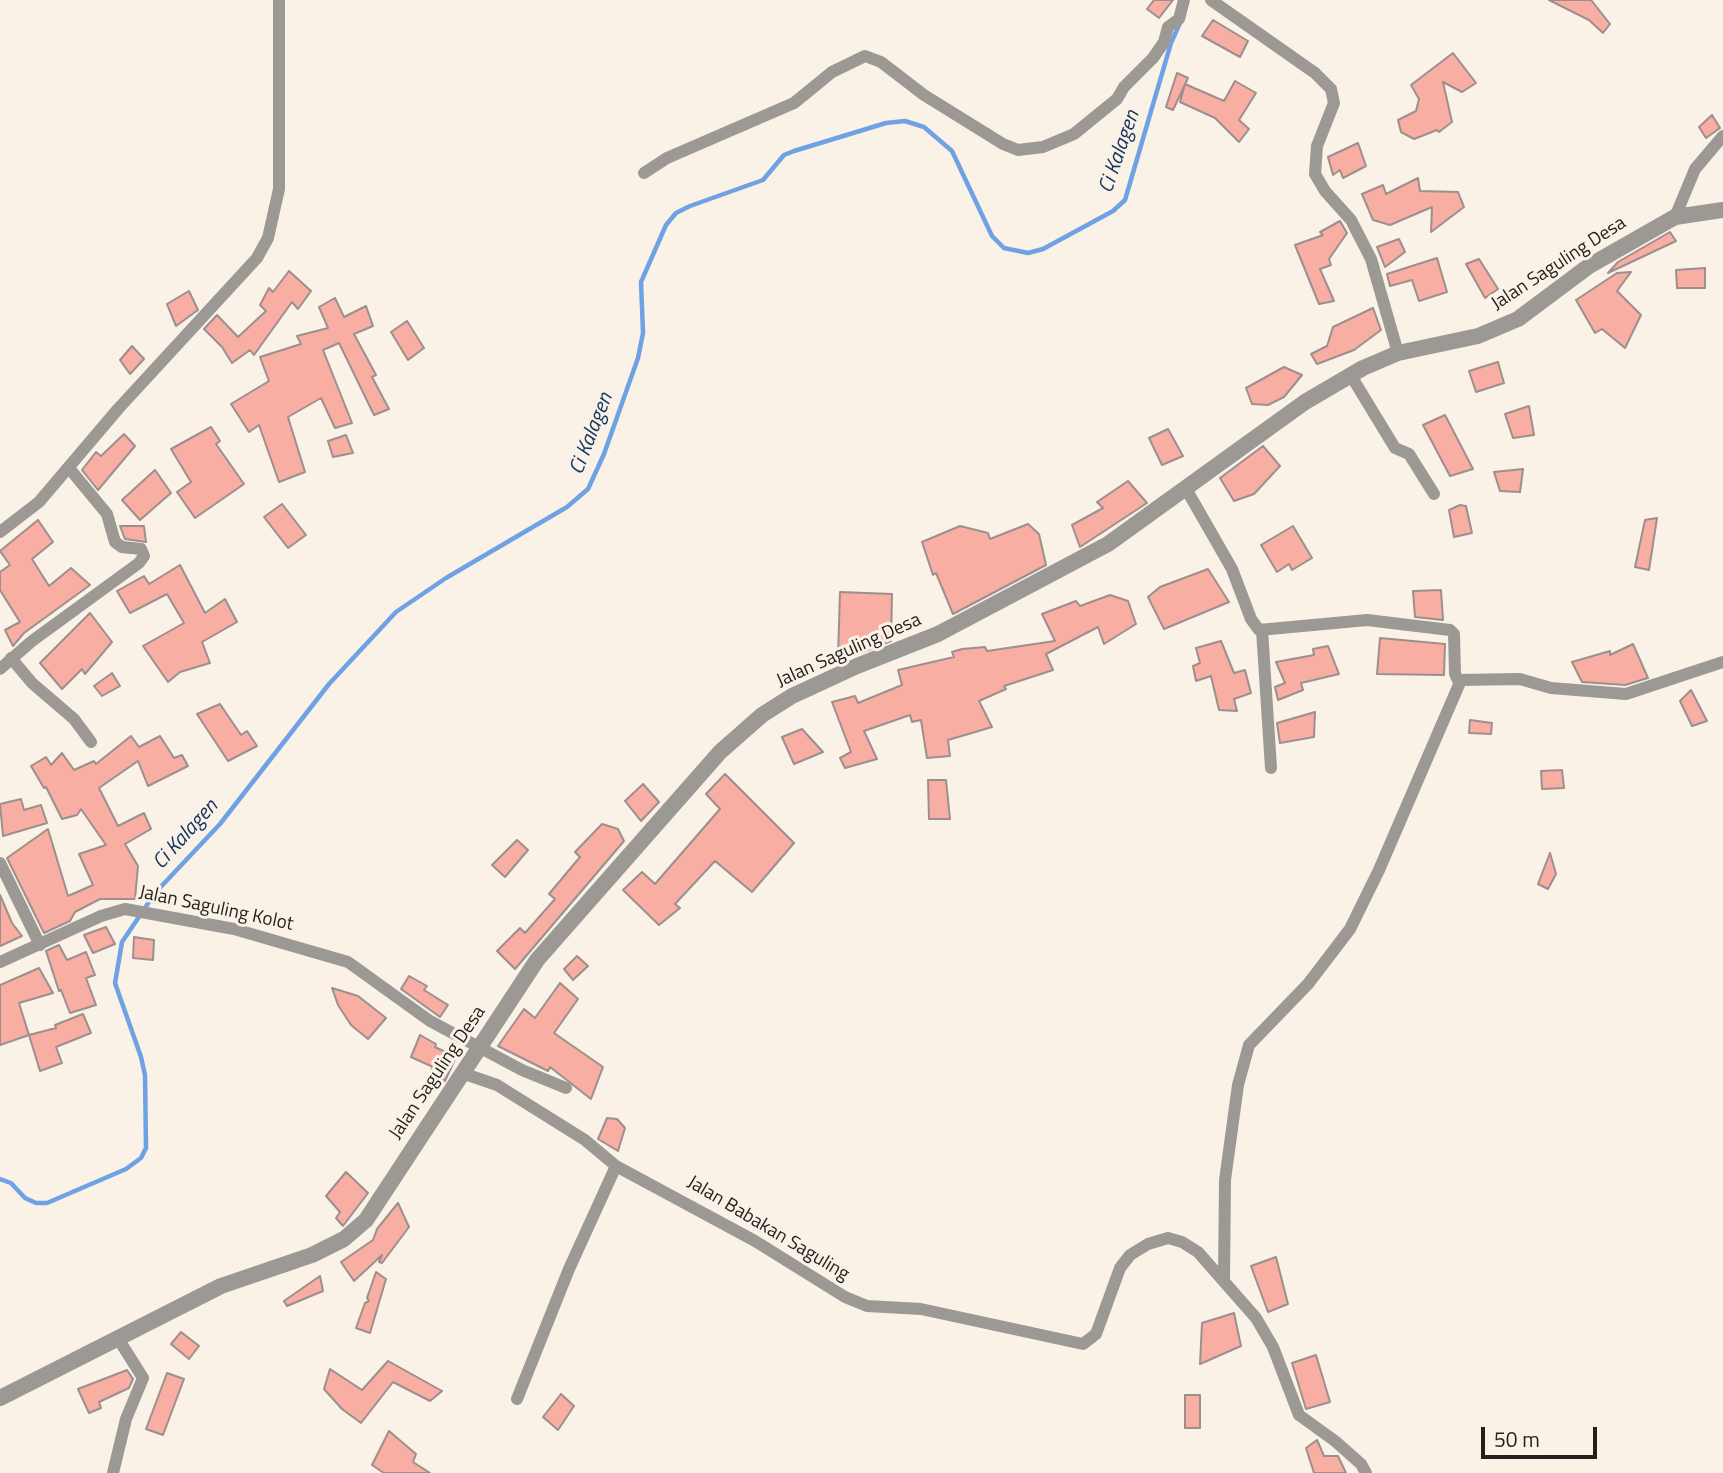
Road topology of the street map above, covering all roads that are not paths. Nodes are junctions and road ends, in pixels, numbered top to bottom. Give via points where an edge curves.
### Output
1 (279, 0) edge
2 (1184, 0) edge
3 (1211, 0) edge
4 (1723, 136) edge
5 (644, 173) dead end
6 (1723, 210) edge
7 (1675, 217) junction
8 (1398, 353) junction
9 (1350, 374) junction
10 (69, 467) junction
11 (1185, 487) junction
12 (1434, 494) dead end
13 (0, 532) edge
14 (1262, 630) junction
15 (11, 658) junction
16 (1723, 662) edge
17 (0, 669) edge
18 (1461, 680) junction
19 (92, 742) dead end
20 (1270, 768) dead end
21 (0, 863) edge
22 (40, 945) junction
23 (0, 962) edge
24 (480, 1049) junction
25 (461, 1073) junction
26 (566, 1088) dead end
27 (616, 1166) junction
28 (1224, 1279) junction
29 (119, 1340) junction
30 (0, 1398) edge
31 (517, 1399) dead end
32 (113, 1473) edge
33 (1366, 1473) edge

1 - 10 street via 279,189 268,238 257,258
2 - 5 street via 1179,19 1168,27 1164,42 1117,99 1074,134 1043,147 1018,150 1003,144 881,62 865,56 832,72 794,103 667,158
3 - 8 street via 1331,89 1334,103 1317,146 1315,173 1351,220 1371,258
4 - 7 street via 1695,169
6 - 7 street, Jalan Saguling Desa
7 - 8 street, Jalan Saguling Desa via 1589,267 1518,320 1478,336
8 - 9 street, Jalan Saguling Desa
9 - 11 street, Jalan Saguling Desa
9 - 12 street via 1395,447 1409,454
10 - 13 street via 39,502
10 - 15 street via 107,514 115,542 141,549 144,556
11 - 14 street via 1232,569 1255,627
11 - 24 street, Jalan Saguling Desa via 1108,544 1028,588 938,634 825,681 762,715 720,752 537,960
14 - 18 street via 1362,620 1450,630 1454,634 1455,677
14 - 20 street
15 - 17 street
15 - 19 street
16 - 18 street via 1630,694 1551,688 1520,679
18 - 28 street via 1350,929 1308,984 1249,1045 1238,1085 1225,1180
21 - 22 street
22 - 23 street, Jalan Saguling Kolot
22 - 24 street, Jalan Saguling Kolot via 101,916 133,910 234,929 348,962 430,1021
24 - 25 street, Jalan Saguling Desa
24 - 26 street, Jalan Saguling Kolot
25 - 27 street, Jalan Babakan Saguling via 497,1085 534,1106
25 - 29 street, Jalan Saguling Desa via 366,1220 344,1239 312,1255 221,1286
27 - 28 street, Jalan Babakan Saguling via 867,1306 921,1309 1083,1344 1096,1334 1120,1268 1148,1244 1168,1238 1182,1242 1199,1252
27 - 31 street
28 - 33 street via 1273,1347 1299,1415 1335,1441
29 - 30 street, Jalan Saguling Desa
29 - 32 street via 143,1378 125,1419

